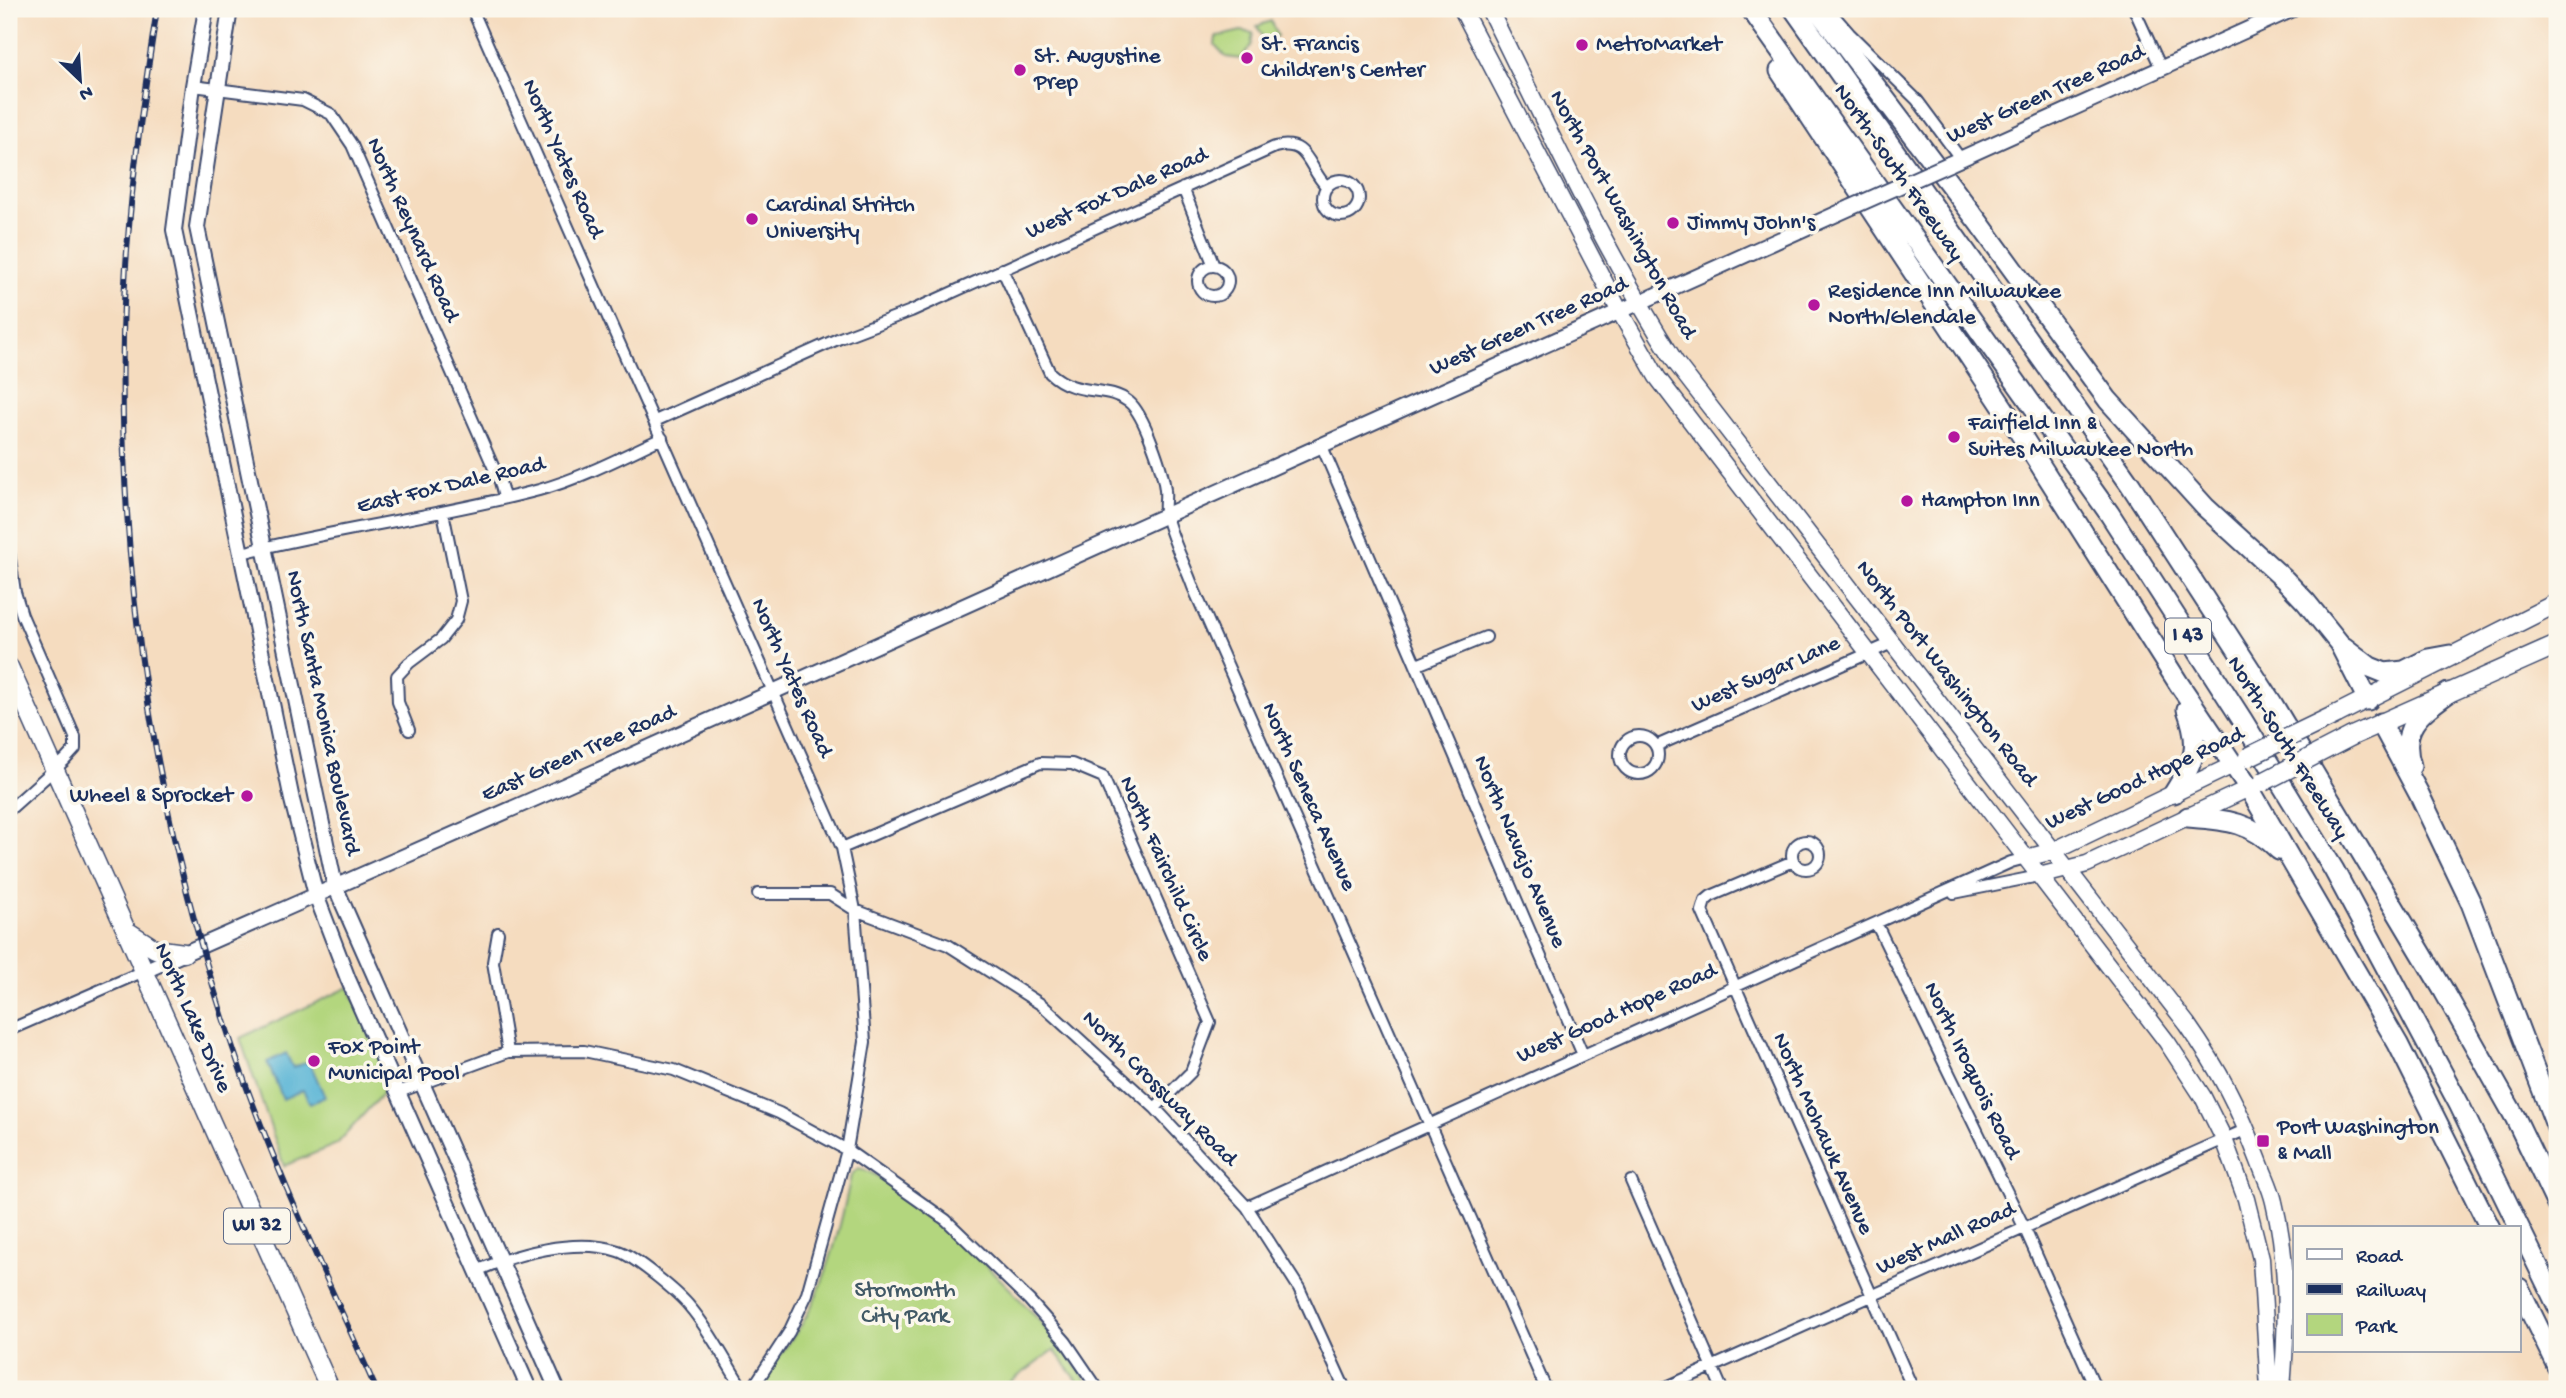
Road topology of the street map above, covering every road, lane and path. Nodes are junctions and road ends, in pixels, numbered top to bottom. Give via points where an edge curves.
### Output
1 (206, 9) edge
2 (230, 9) edge
3 (472, 9) edge
4 (1462, 9) edge
5 (1489, 9) edge
6 (1738, 9) edge
7 (1751, 9) edge
8 (1794, 9) edge
9 (1817, 9) edge
10 (1828, 9) edge
11 (2133, 9) edge
12 (2293, 9) edge
13 (2161, 68) junction
14 (192, 86) junction
15 (216, 88) junction
16 (1955, 161) junction
17 (1327, 187) dead end
18 (1183, 188) junction
19 (1214, 266) dead end
20 (1002, 269) junction
21 (1639, 302) junction
22 (1619, 310) junction
23 (1676, 363) junction
24 (1657, 377) junction
25 (655, 421) junction
26 (662, 438) junction
27 (1321, 444) junction
28 (504, 497) junction
29 (443, 512) junction
30 (1166, 514) junction
31 (264, 547) junction
32 (9, 552) edge
33 (242, 553) junction
34 (1837, 571) junction
35 (1815, 584) junction
36 (2557, 603) edge
37 (1486, 637) dead end
38 (1892, 643) junction
39 (2339, 643) junction
40 (2557, 645) edge
41 (1868, 653) junction
42 (2450, 655) junction
43 (1418, 665) junction
44 (9, 667) edge
45 (2179, 684) junction
46 (774, 692) junction
47 (2448, 693) junction
48 (2368, 700) junction
49 (2381, 723) junction
50 (409, 730) dead end
51 (1656, 747) dead end
52 (2240, 761) junction
53 (54, 770) junction
54 (2256, 785) junction
55 (2174, 793) junction
56 (2418, 794) junction
57 (9, 810) edge
58 (2188, 817) junction
59 (842, 848) junction
60 (2053, 850) junction
61 (2026, 858) junction
62 (1793, 860) dead end
63 (2294, 866) junction
64 (2068, 870) junction
65 (2039, 876) junction
66 (335, 886) junction
67 (758, 894) dead end
68 (316, 895) junction
69 (1938, 896) junction
70 (855, 910) junction
71 (1877, 925) junction
72 (125, 930) junction
73 (498, 933) dead end
74 (2118, 934) junction
75 (2096, 950) junction
76 (184, 953) junction
77 (371, 967) junction
78 (144, 971) junction
79 (348, 979) junction
80 (2152, 979) junction
81 (1734, 988) junction
82 (2130, 995) junction
83 (9, 1030) edge
84 (508, 1052) junction
85 (1583, 1055) junction
86 (422, 1083) junction
87 (399, 1092) junction
88 (1155, 1108) junction
89 (1431, 1125) junction
90 (2557, 1128) edge
91 (2247, 1129) junction
92 (2224, 1139) junction
93 (848, 1150) junction
94 (1631, 1181) dead end
95 (2557, 1205) edge
96 (1247, 1208) junction
97 (2489, 1226) edge
98 (2518, 1226) edge
99 (2024, 1227) junction
100 (2520, 1229) edge
101 (500, 1260) junction
102 (475, 1271) junction
103 (2520, 1290) edge
104 (1871, 1296) junction
105 (2557, 1305) edge
106 (1712, 1366) junction
107 (2557, 1366) edge
108 (330, 1389) edge
109 (529, 1389) edge
110 (557, 1389) edge
111 (743, 1389) edge
112 (752, 1389) edge
113 (1098, 1389) edge
114 (1345, 1389) edge
115 (1546, 1389) edge
116 (1662, 1389) edge
117 (1722, 1389) edge
118 (1913, 1389) edge
119 (2096, 1389) edge
120 (2269, 1389) edge
121 (2282, 1389) edge

1 - 14 street, North Santa Monica Boulevard
2 - 15 street, North Santa Monica Boulevard
3 - 25 street, North Yates Road
4 - 22 main road, North Port Washington Road
5 - 21 main road, North Port Washington Road
6 - 45 highway via 2018,430
7 - 98 highway, North-South Freeway / I 43 via 2109,513 2243,721 2334,870
8 - 95 highway, North-South Freeway / I 43 via 2130,484 2265,692 2444,991 2515,1117
9 - 39 highway via 2119,414 2205,506 2285,580
10 - 16 street via 1910,91 1950,141
11 - 13 street
12 - 13 street, West Green Tree Road
13 - 16 street, West Green Tree Road
14 - 15 street, North Reynard Road
14 - 33 street, North Santa Monica Boulevard via 174,230
15 - 28 street, North Reynard Road via 303,100 331,114 352,145
15 - 31 street, North Santa Monica Boulevard via 197,227
16 - 21 street, West Green Tree Road, bridge
17 - 18 street, West Fox Dale Road via 1307,157 1288,145
18 - 19 street
18 - 20 street, West Fox Dale Road
20 - 25 street, West Fox Dale Road
20 - 30 street, North Seneca Avenue via 1050,373 1074,388 1115,395 1137,410 1164,485
21 - 22 street, West Green Tree Road
21 - 23 main road, North Port Washington Road
22 - 24 main road, North Port Washington Road
22 - 27 street, West Green Tree Road
23 - 24 main road
23 - 34 main road, North Port Washington Road
24 - 35 main road, North Port Washington Road
25 - 26 street, North Yates Road
26 - 28 street, East Fox Dale Road via 578,477
26 - 46 street, North Yates Road
27 - 30 street, West Green Tree Road
27 - 43 street, North Navajo Avenue
28 - 29 street, East Fox Dale Road
29 - 31 street, East Fox Dale Road
29 - 50 street via 461,601 456,620 441,639 397,676 398,702
30 - 46 street, East Green Tree Road
30 - 89 street, North Seneca Avenue via 1193,587
31 - 33 street, East Fox Dale Road
31 - 66 street, North Santa Monica Boulevard
32 - 53 street via 22,615 75,737 75,749
33 - 68 street, North Santa Monica Boulevard
34 - 35 main road
34 - 38 main road, North Port Washington Road
35 - 41 main road, North Port Washington Road
36 - 42 main road, West Good Hope Road
37 - 43 street
38 - 41 street, West Sugar Lane
38 - 60 main road, North Port Washington Road
39 - 42 highway via 2385,673
39 - 48 highway
40 - 47 main road, West Good Hope Road
41 - 51 street, West Sugar Lane
41 - 61 main road, North Port Washington Road
42 - 48 main road, West Good Hope Road
43 - 85 street, North Navajo Avenue
44 - 53 main road, North Lake Drive / WI 32
45 - 52 highway
45 - 55 highway via 2195,731 2192,765
46 - 59 street, North Yates Road
46 - 66 street, East Green Tree Road
47 - 49 main road, West Good Hope Road
47 - 56 highway via 2425,710 2406,738
48 - 49 main road
48 - 52 main road, West Good Hope Road, bridge
49 - 54 main road, West Good Hope Road, bridge
49 - 56 highway
52 - 54 highway
52 - 55 main road, West Good Hope Road
53 - 57 street
53 - 72 main road, North Lake Drive / WI 32
54 - 58 main road, West Good Hope Road
54 - 63 highway
55 - 60 main road, West Good Hope Road
56 - 90 highway via 2471,903
58 - 63 highway via 2252,828
58 - 64 main road, West Good Hope Road
59 - 70 street, North Yates Road
59 - 88 street, North Fairchild Circle via 1040,763 1072,764 1102,777 1210,1022 1191,1072
60 - 61 main road, West Good Hope Road
60 - 64 main road, North Port Washington Road
61 - 65 main road, North Port Washington Road
61 - 69 street, West Good Hope Road
62 - 81 street, North Mohawk Avenue via 1711,896 1702,906
63 - 97 highway via 2398,1044
64 - 65 main road, West Good Hope Road
64 - 74 main road, North Port Washington Road
65 - 69 street, West Good Hope Road
65 - 75 main road, North Port Washington Road
66 - 68 street, East Green Tree Road
66 - 77 street, North Santa Monica Boulevard
67 - 70 street, North Crossway Road via 830,894
68 - 76 street, East Green Tree Road
68 - 79 street, North Santa Monica Boulevard
69 - 71 street, West Good Hope Road
70 - 88 street, North Crossway Road via 948,945 1042,1005
70 - 93 street, North Yates Road via 865,1042
71 - 81 street, West Good Hope Road
71 - 99 street, North Iroquois Road
72 - 76 main road via 155,949
72 - 78 main road, North Lake Drive / WI 32
73 - 84 street via 493,962
74 - 75 main road
74 - 80 main road, North Port Washington Road
75 - 82 main road, North Port Washington Road
76 - 78 street, East Green Tree Road
77 - 79 street
77 - 86 street, North Santa Monica Boulevard
78 - 83 street, East Green Tree Road
78 - 108 main road, North Lake Drive / WI 32
79 - 87 street, North Santa Monica Boulevard
80 - 82 main road
80 - 91 main road, North Port Washington Road via 2210,1057
81 - 85 street, West Good Hope Road
81 - 104 street, North Mohawk Avenue
82 - 92 main road, North Port Washington Road via 2203,1097
84 - 86 street
84 - 93 street via 584,1051 674,1070 779,1113
85 - 89 street, West Good Hope Road
86 - 87 street
86 - 101 street, North Santa Monica Boulevard
87 - 102 street, North Santa Monica Boulevard
88 - 96 street, North Crossway Road
89 - 96 street, West Good Hope Road
89 - 115 street, North Seneca Avenue
91 - 92 street, West Mall Road
91 - 121 main road, North Port Washington Road via 2274,1200 2283,1252
92 - 99 street, West Mall Road
92 - 120 main road, North Port Washington Road via 2261,1259
93 - 112 street, North Yates Road via 807,1294
93 - 113 street via 956,1229 1037,1309
94 - 106 street
96 - 114 street, North Crossway Road via 1299,1288
99 - 104 street, West Mall Road
99 - 119 street, North Iroquois Road
100 - 105 highway, North-South Freeway / I 43
101 - 102 street
101 - 110 street, North Santa Monica Boulevard
101 - 111 street via 578,1246 618,1251 690,1307
102 - 109 street, North Santa Monica Boulevard
103 - 107 highway
104 - 106 street, West Mall Road
104 - 118 street, North Mohawk Avenue
106 - 116 street, West Mall Road
106 - 117 street

